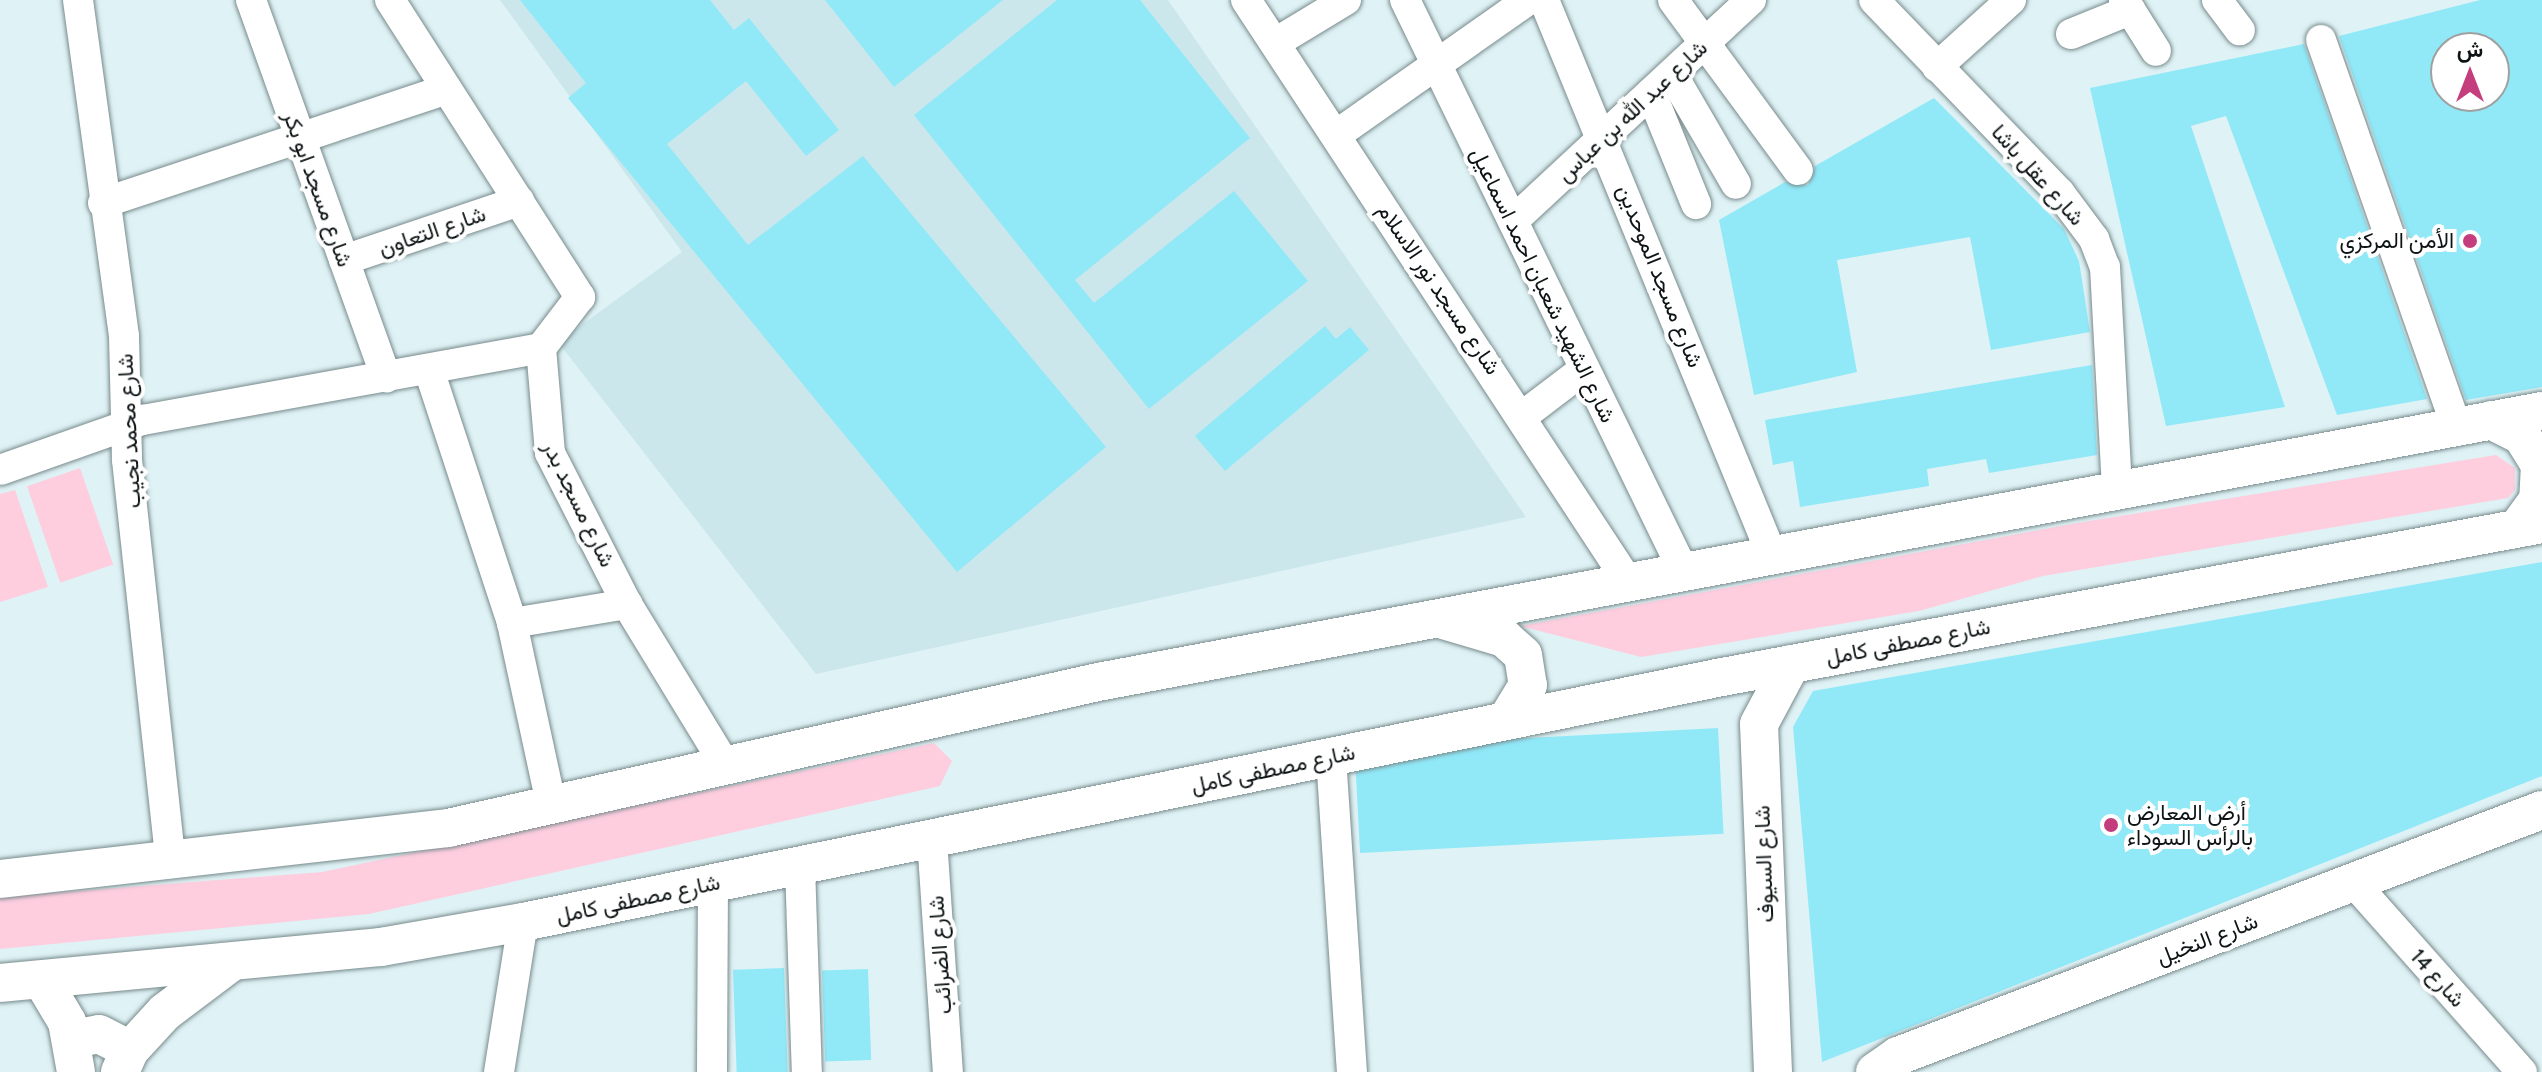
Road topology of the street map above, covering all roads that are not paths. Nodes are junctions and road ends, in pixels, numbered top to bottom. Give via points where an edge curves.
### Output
1 (78, 0) edge
2 (251, 0) edge
3 (390, 0) edge
4 (1246, 0) edge
5 (1346, 0) edge
6 (1405, 0) edge
7 (1528, 0) edge
8 (1544, 0) edge
9 (1673, 0) edge
10 (1751, 0) edge
11 (2011, 0) edge
12 (2217, 0) edge
13 (1877, 1) edge
14 (2127, 5) edge
15 (2240, 30) dead end
16 (2071, 34) dead end
17 (2321, 40) dead end
18 (1275, 43) junction
19 (1704, 43) junction
20 (2156, 51) dead end
21 (1436, 65) junction
22 (1937, 67) junction
23 (1661, 84) junction
24 (447, 89) junction
25 (1336, 135) junction
26 (1604, 136) junction
27 (300, 138) junction
28 (1798, 170) dead end
29 (1736, 184) dead end
30 (519, 201) junction
31 (103, 203) junction
32 (1696, 204) dead end
33 (1513, 221) junction
34 (344, 260) junction
35 (541, 348) junction
36 (429, 370) junction
37 (1583, 370) junction
38 (386, 378) junction
39 (2542, 411) edge
40 (1524, 415) junction
41 (2474, 423) junction
42 (125, 425) junction
43 (0, 470) edge
44 (2117, 487) junction
45 (2530, 526) edge
46 (1771, 553) junction
47 (1683, 570) junction
48 (1627, 580) junction
49 (627, 604) junction
50 (1435, 617) junction
51 (512, 623) junction
52 (1791, 664) junction
53 (1506, 721) junction
54 (1331, 757) junction
55 (724, 763) junction
56 (551, 803) junction
57 (2542, 810) edge
58 (932, 839) junction
59 (171, 863) junction
60 (800, 866) junction
61 (0, 879) edge
62 (2354, 883) junction
63 (713, 884) junction
64 (523, 922) junction
65 (234, 961) junction
66 (42, 980) junction
67 (0, 983) edge
68 (74, 1055) edge
69 (2542, 1058) edge
70 (125, 1061) edge
71 (499, 1072) edge
72 (712, 1072) edge
73 (807, 1072) edge
74 (948, 1072) edge
75 (1352, 1072) edge
76 (1773, 1072) edge
77 (1875, 1072) edge
78 (2523, 1072) edge

1 - 31 street, شارع محمد نجيب
2 - 27 street, شارع مسجد ابو بكر
3 - 24 street
4 - 18 street, شارع مسجد نور الاسلام
5 - 18 street
6 - 21 street, شارع الشهيد شعبان احمد اسماعيل
7 - 21 street
8 - 26 street, شارع مسجد الموحدين
9 - 19 street
10 - 19 street, شارع عبد الله بن عباس
11 - 22 street
12 - 15 street
13 - 22 street, شارع عقل باشا
14 - 16 street
14 - 20 street
17 - 41 street
18 - 25 street, شارع مسجد نور الاسلام
19 - 23 street, شارع عبد الله بن عباس
19 - 28 street
21 - 25 street
21 - 33 street, شارع الشهيد شعبان احمد اسماعيل
22 - 44 street, شارع عقل باشا via 2059,192 2094,239 2105,267
23 - 26 street, شارع عبد الله بن عباس
23 - 29 street
23 - 32 street
24 - 27 street
24 - 30 street
25 - 40 street, شارع مسجد نور الاسلام
26 - 33 street, شارع عبد الله بن عباس
26 - 46 street, شارع مسجد الموحدين
27 - 31 street
27 - 34 street, شارع مسجد ابو بكر
30 - 34 street, شارع التعاون
30 - 35 street via 581,299 548,331
31 - 42 street, شارع محمد نجيب via 124,336
33 - 37 street, شارع الشهيد شعبان احمد اسماعيل
34 - 38 street, شارع مسجد ابو بكر
35 - 36 street
35 - 49 street, شارع مسجد بدر via 550,453
36 - 38 street
36 - 51 street
37 - 40 street
37 - 47 street, شارع الشهيد شعبان احمد اسماعيل
38 - 42 street
39 - 41 main road
40 - 48 street, شارع مسجد نور الاسلام
41 - 44 main road
41 - 45 main road via 2522,436 2540,465
42 - 43 street
42 - 59 street, شارع محمد نجيب
44 - 46 main road
45 - 52 main road, شارع مصطفى كامل
46 - 47 main road
47 - 48 main road
48 - 50 main road
49 - 51 street
49 - 55 street, شارع مسجد بدر
50 - 53 main road via 1504,638 1523,655 1528,685
50 - 55 main road
51 - 56 street
52 - 53 main road, شارع مصطفى كامل
52 - 76 main road, شارع السيوف via 1759,724
53 - 54 main road, شارع مصطفى كامل
54 - 58 main road, شارع مصطفى كامل
54 - 75 street
55 - 56 main road
56 - 59 main road via 448,828
57 - 62 main road, شارع النخيل
58 - 60 main road, شارع مصطفى كامل
58 - 74 street, شارع الضرائب
59 - 61 main road
60 - 63 main road, شارع مصطفى كامل
60 - 73 street
62 - 77 main road, شارع النخيل via 1898,1056
62 - 78 street, شارع 14
63 - 64 main road, شارع مصطفى كامل
63 - 72 street
64 - 65 main road, شارع مصطفى كامل via 381,947
64 - 71 street
65 - 66 main road, شارع مصطفى كامل
65 - 70 main road via 176,1003
66 - 67 main road, شارع مصطفى كامل
66 - 68 main road
68 - 70 main road via 99,1034
69 - 78 street

